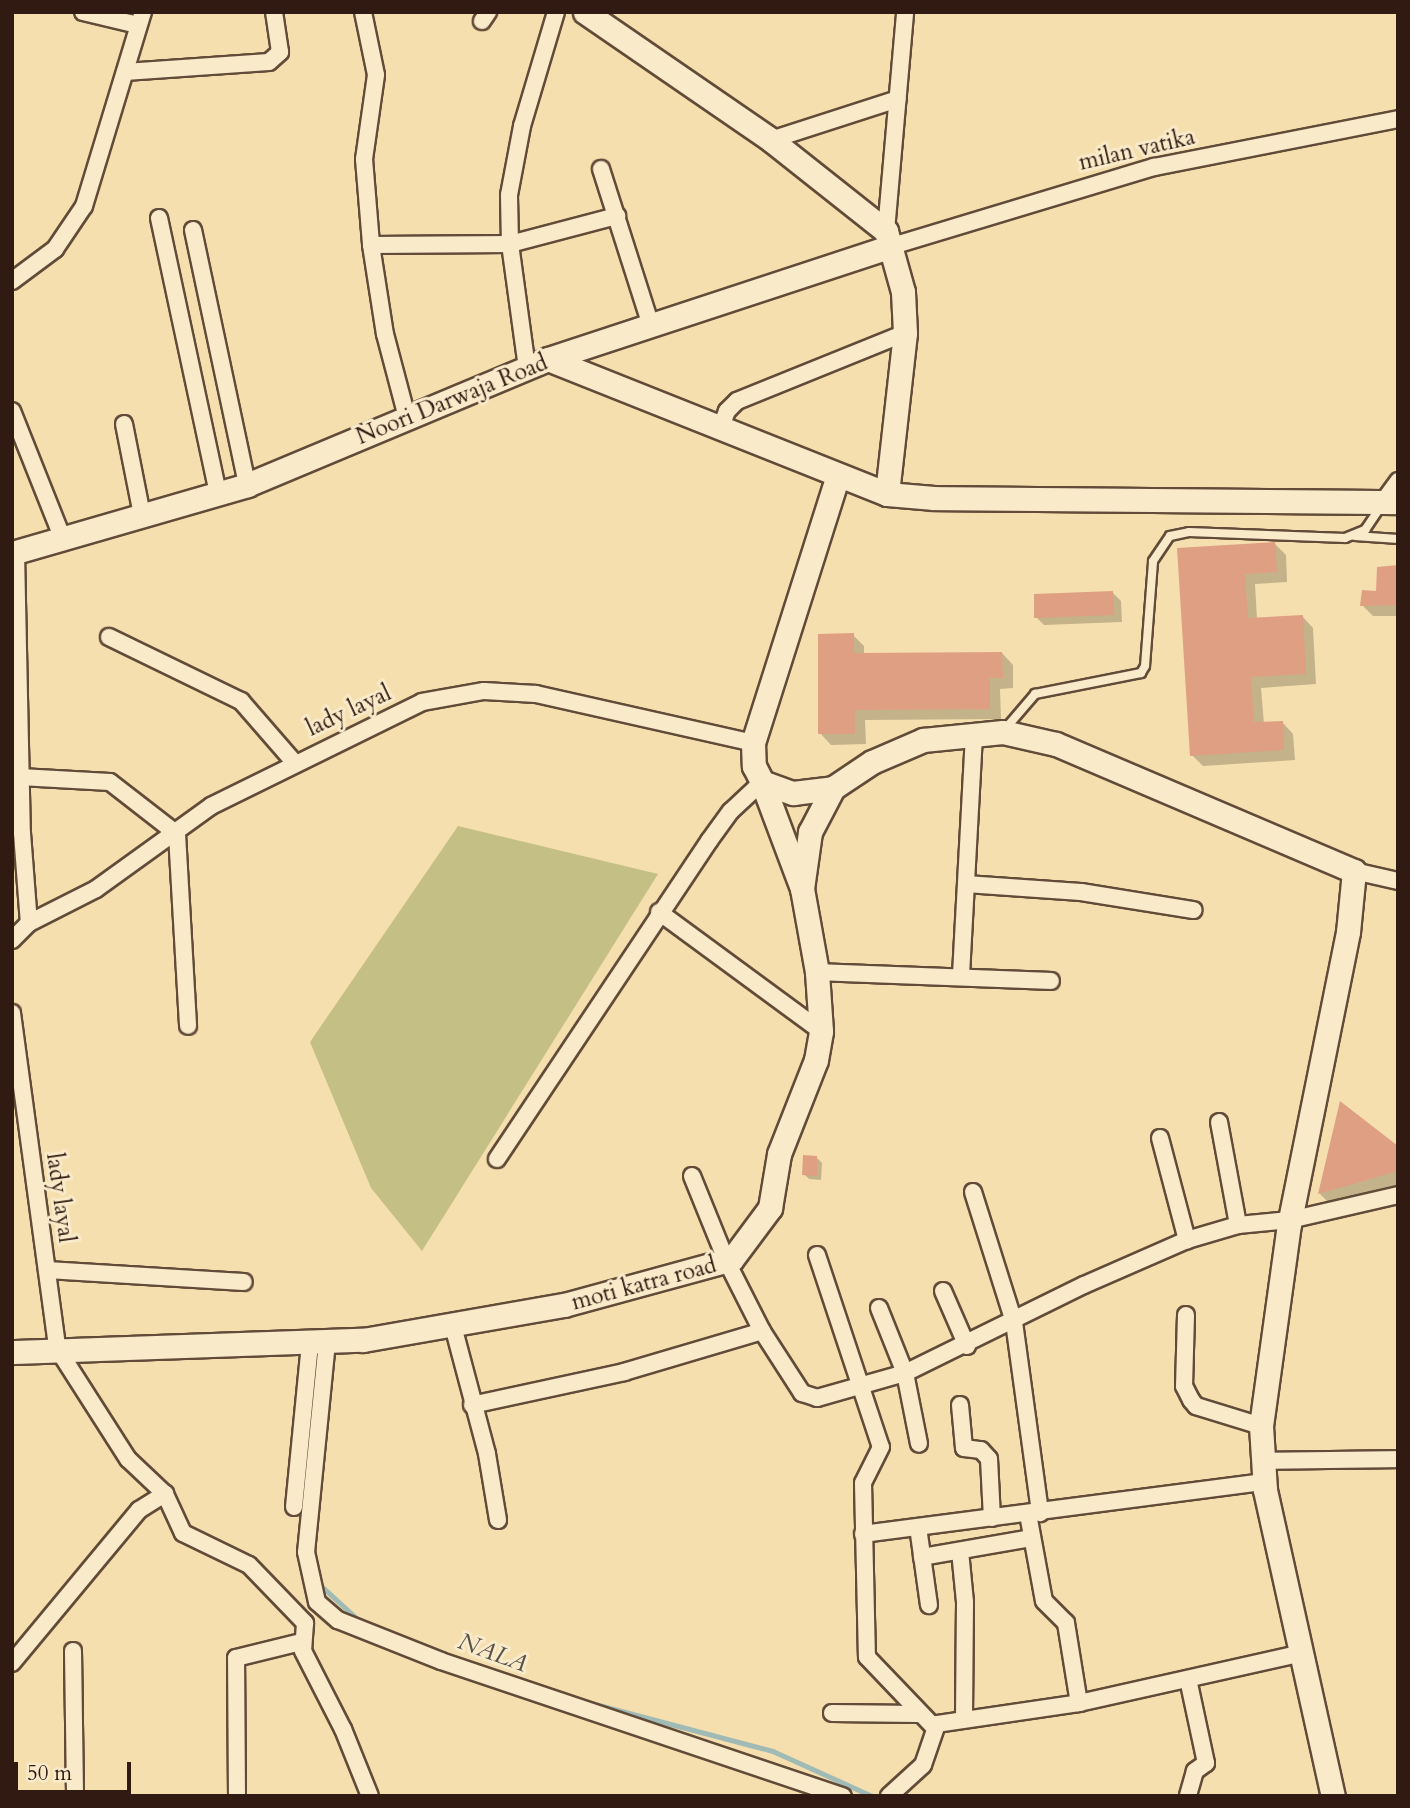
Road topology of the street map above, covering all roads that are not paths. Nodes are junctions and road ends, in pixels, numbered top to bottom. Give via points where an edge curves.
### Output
1 (83, 12) edge
2 (274, 12) edge
3 (363, 12) edge
4 (556, 12) edge
5 (585, 12) edge
6 (905, 12) edge
7 (141, 19) edge
8 (125, 72) junction
9 (898, 99) junction
10 (1398, 119) edge
11 (771, 140) junction
12 (601, 169) dead end
13 (617, 216) junction
14 (159, 218) dead end
15 (193, 230) dead end
16 (889, 239) junction
17 (510, 244) junction
18 (372, 245) junction
19 (12, 281) edge
20 (651, 326) junction
21 (905, 333) junction
22 (537, 364) junction
23 (12, 411) edge
24 (407, 418) junction
25 (124, 424) dead end
26 (720, 430) junction
27 (838, 475) junction
28 (247, 485) junction
29 (1394, 492) edge
30 (218, 494) junction
31 (887, 494) junction
32 (142, 515) junction
33 (1355, 536) junction
34 (1398, 538) edge
35 (63, 539) junction
36 (14, 553) edge
37 (109, 637) dead end
38 (1003, 732) junction
39 (974, 733) junction
40 (753, 743) junction
41 (294, 762) junction
42 (20, 777) junction
43 (762, 782) junction
44 (833, 788) junction
45 (177, 834) junction
46 (1354, 871) junction
47 (1398, 881) edge
48 (966, 884) junction
49 (802, 890) junction
50 (1194, 911) dead end
51 (659, 912) junction
52 (23, 914) edge
53 (12, 940) edge
54 (817, 972) junction
55 (961, 975) junction
56 (1051, 981) dead end
57 (12, 1013) edge
58 (188, 1026) dead end
59 (821, 1031) junction
60 (1219, 1122) dead end
61 (1160, 1138) dead end
62 (496, 1159) dead end
63 (692, 1176) dead end
64 (973, 1192) dead end
65 (1398, 1195) edge
66 (1290, 1220) junction
67 (1238, 1225) junction
68 (1187, 1240) junction
69 (817, 1255) dead end
70 (727, 1262) junction
71 (47, 1270) junction
72 (244, 1282) dead end
73 (943, 1291) dead end
74 (879, 1308) dead end
75 (1186, 1315) dead end
76 (1014, 1322) junction
77 (453, 1326) junction
78 (762, 1331) junction
79 (319, 1343) junction
80 (967, 1346) junction
81 (57, 1348) junction
82 (12, 1352) edge
83 (905, 1373) junction
84 (861, 1388) junction
85 (472, 1405) junction
86 (960, 1405) dead end
87 (1261, 1426) junction
88 (919, 1444) dead end
89 (1398, 1459) edge
90 (1262, 1471) junction
91 (165, 1494) junction
92 (295, 1507) dead end
93 (1034, 1513) junction
94 (992, 1518) junction
95 (498, 1520) dead end
96 (918, 1527) junction
97 (863, 1534) junction
98 (1031, 1538) junction
99 (960, 1551) junction
100 (922, 1557) junction
101 (317, 1602) junction
102 (929, 1605) dead end
103 (298, 1613) junction
104 (301, 1642) junction
105 (72, 1651) dead end
106 (1299, 1654) junction
107 (12, 1663) edge
108 (1188, 1679) junction
109 (1079, 1703) junction
110 (832, 1713) dead end
111 (919, 1714) junction
112 (964, 1718) junction
113 (934, 1727) junction
114 (892, 1793) edge
115 (75, 1796) edge
116 (237, 1796) edge
117 (370, 1796) edge
118 (843, 1796) edge
119 (1188, 1796) edge
120 (1333, 1796) edge

1 - 7 street
2 - 8 street via 280,52 269,62
3 - 18 street via 376,75 364,159
4 - 17 street via 513,167
5 - 11 street
6 - 9 street
7 - 8 street
8 - 19 street via 84,206 55,249
9 - 11 street
9 - 16 street
10 - 16 street, milan vatika via 1142,170
11 - 16 street
12 - 13 street
13 - 17 street
13 - 20 street
14 - 30 street
15 - 28 street
16 - 20 street, Noori Darwaja Road
16 - 21 street via 903,292
17 - 18 street
17 - 22 street
18 - 24 street via 385,334
20 - 22 street, Noori Darwaja Road
21 - 26 street via 737,401 727,411
21 - 31 street
22 - 24 street, Noori Darwaja Road
22 - 26 street
23 - 35 street
24 - 28 street, Noori Darwaja Road
25 - 32 street
26 - 27 street
27 - 31 street
27 - 40 street
28 - 30 street, Noori Darwaja Road
29 - 31 street via 934,498
29 - 33 lane via 1365,530
30 - 32 street, Noori Darwaja Road
32 - 35 street, Noori Darwaja Road
33 - 34 lane
33 - 38 lane via 1189,532 1170,536 1153,561 1141,673 1035,694
35 - 36 street, Noori Darwaja Road
36 - 42 street
37 - 41 street via 231,695 260,719
38 - 39 street
38 - 46 street via 1056,744
39 - 44 street via 923,740 872,762
39 - 48 street
40 - 41 street, lady layal via 536,694 484,691 422,702
40 - 43 street via 754,766
41 - 45 street, lady layal via 211,806
42 - 45 street via 110,782
42 - 52 street
43 - 44 street via 793,793
43 - 49 street
43 - 51 street via 731,811
44 - 49 street, moti katra road via 810,832
45 - 52 street, lady layal via 79,899
45 - 58 street
46 - 47 street
46 - 66 street via 1348,932
48 - 50 street via 1081,892
48 - 55 street
49 - 54 street, moti katra road
51 - 59 street
51 - 62 street
52 - 53 street, lady layal
54 - 55 street
54 - 59 street, moti katra road
55 - 56 street
57 - 71 street, lady layal
59 - 70 street, moti katra road via 808,1086 779,1154 774,1200
60 - 67 street
61 - 68 street
63 - 70 street
64 - 76 street
65 - 66 street
66 - 67 street
66 - 87 street
67 - 68 street
68 - 76 street via 1084,1284
69 - 84 street
70 - 77 street, moti katra road via 564,1305
70 - 78 street
71 - 72 street
71 - 81 street, lady layal
73 - 80 street
74 - 83 street
75 - 87 street via 1184,1386 1191,1400 1196,1406
76 - 80 street
76 - 93 street
77 - 79 street, moti katra road
77 - 85 street
78 - 84 street via 802,1393 817,1398
78 - 85 street via 624,1372
79 - 81 street, moti katra road
79 - 92 street
79 - 101 street via 306,1552
80 - 83 street
81 - 82 street, moti katra road
81 - 91 street via 128,1460
83 - 84 street
83 - 88 street
84 - 97 street via 881,1447 879,1458 864,1474
85 - 95 street via 487,1454
86 - 94 street via 964,1448 981,1450 989,1459
87 - 90 street
89 - 90 street
90 - 93 street
90 - 106 street
91 - 103 street via 188,1538 249,1565
91 - 107 street via 139,1510
93 - 94 street
93 - 98 street
94 - 96 street
96 - 97 street
96 - 100 street
97 - 111 street via 867,1657
98 - 99 street
98 - 109 street via 1044,1601 1066,1623
99 - 100 street
99 - 112 street via 965,1602
100 - 102 street
101 - 103 street
101 - 118 street via 338,1620 419,1653
103 - 104 street via 306,1630
104 - 116 street via 236,1658
104 - 117 street
105 - 115 street
106 - 108 street
106 - 120 street
108 - 109 street
108 - 119 street via 1206,1763 1195,1771
109 - 112 street
110 - 111 street
111 - 113 street
112 - 113 street
113 - 114 street via 928,1756

